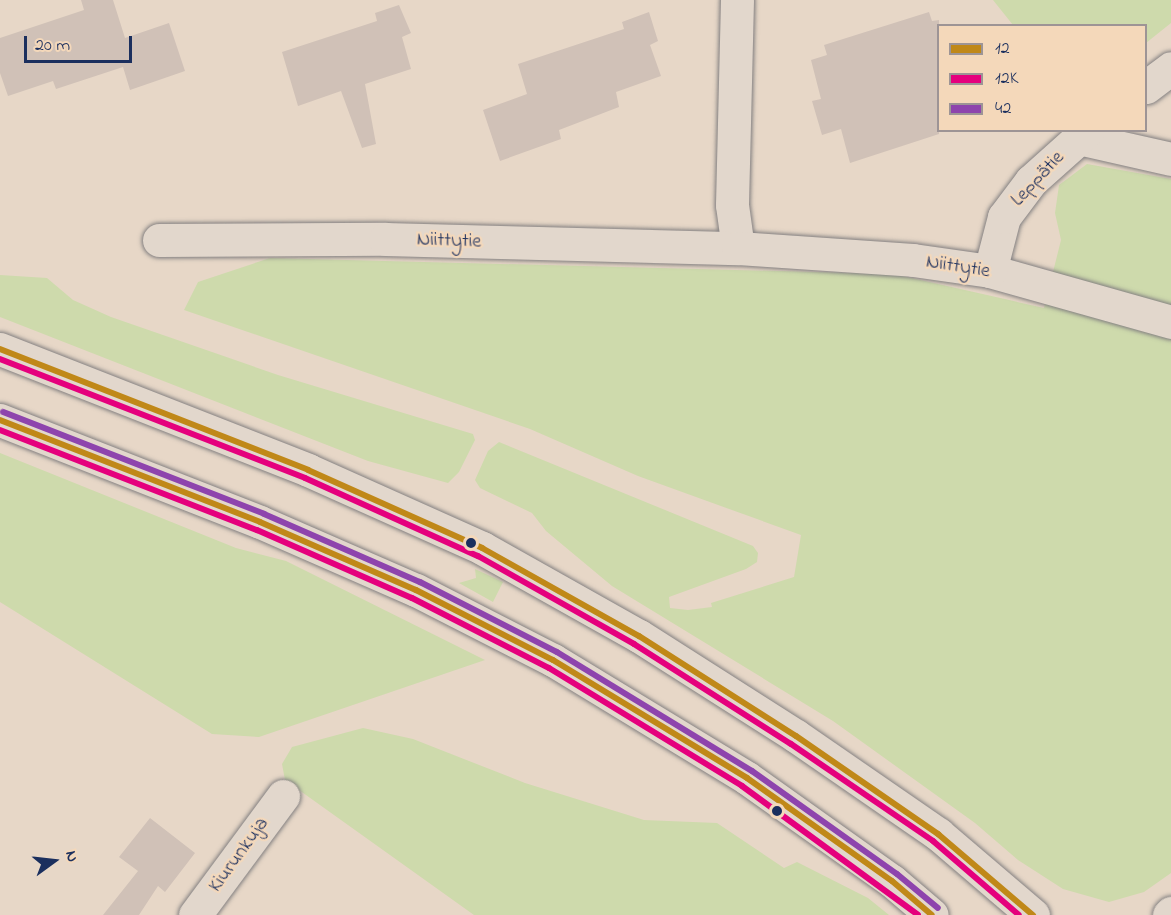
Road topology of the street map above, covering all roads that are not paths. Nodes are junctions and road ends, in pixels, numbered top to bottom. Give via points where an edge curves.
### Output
1 (737, 0) edge
2 (1171, 68) edge
3 (1147, 86) edge
4 (1083, 134) edge
5 (1171, 159) edge
6 (159, 240) dead end
7 (738, 248) junction
8 (990, 271) junction
9 (1171, 322) edge
10 (0, 349) edge
11 (0, 420) edge
12 (283, 796) dead end
13 (195, 915) edge
14 (932, 915) edge
15 (1033, 915) edge

1 - 7 main road via 732,205
2 - 3 main road
4 - 5 main road
4 - 8 main road, Leppätie via 1031,181 1004,217
6 - 7 main road, Niittytie via 385,239
7 - 8 main road, Niittytie via 913,260
8 - 9 main road, Niittytie
10 - 15 main road via 308,470 492,554 639,636 796,736 938,834
11 - 14 main road via 260,522 416,590 553,660 747,778 892,881
12 - 13 main road, Kiurunkuja

